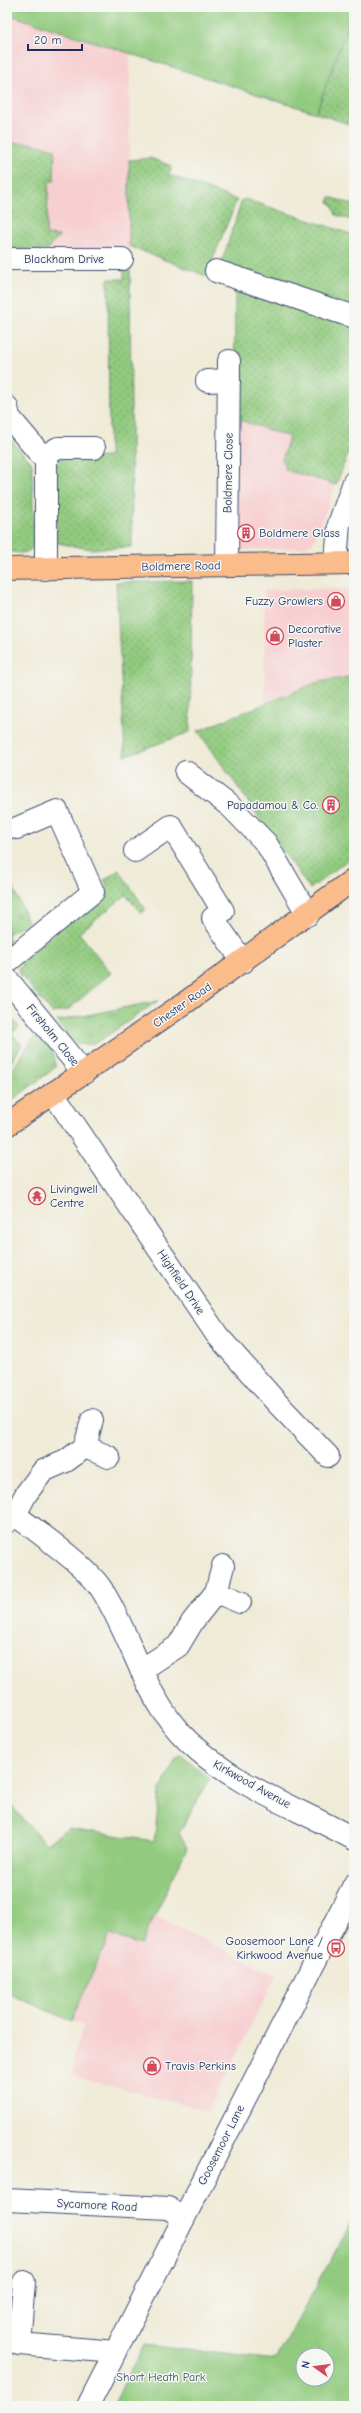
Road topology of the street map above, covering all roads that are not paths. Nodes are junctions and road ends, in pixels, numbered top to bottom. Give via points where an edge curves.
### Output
1 (7, 259) edge
2 (122, 259) dead end
3 (216, 271) dead end
4 (354, 317) edge
5 (207, 380) dead end
6 (7, 407) edge
7 (94, 448) dead end
8 (44, 456) junction
9 (354, 482) edge
10 (345, 563) edge
11 (227, 565) junction
12 (7, 569) edge
13 (46, 569) junction
14 (186, 772) dead end
15 (17, 828) dead end
16 (135, 851) dead end
17 (354, 879) edge
18 (308, 915) junction
19 (7, 962) edge
20 (243, 962) junction
21 (7, 979) edge
22 (84, 1073) junction
23 (53, 1093) junction
24 (7, 1125) edge
25 (92, 1420) dead end
26 (85, 1447) junction
27 (328, 1456) dead end
28 (109, 1457) dead end
29 (11, 1519) edge
30 (223, 1566) dead end
31 (216, 1592) junction
32 (240, 1602) dead end
33 (141, 1670) junction
34 (354, 1839) edge
35 (354, 1885) edge
36 (7, 2200) edge
37 (184, 2218) junction
38 (24, 2282) dead end
39 (116, 2352) junction
40 (88, 2406) edge

1 - 2 street, Blackham Drive
3 - 4 street
5 - 11 street, Boldmere Close via 229,371
6 - 8 street via 9,417
7 - 8 street via 58,448
8 - 13 street
9 - 10 street via 337,538
10 - 11 main road, Boldmere Road
11 - 13 main road, Boldmere Road
12 - 13 main road, Boldmere Road
14 - 18 street via 231,807 266,843
15 - 19 street via 57,811 93,892
16 - 20 street via 171,826 223,911 213,918
17 - 18 main road, Chester Road
18 - 20 main road, Chester Road
20 - 22 main road, Chester Road
21 - 22 street, Firsholm Close
22 - 23 main road, Chester Road
23 - 24 main road, Chester Road
23 - 27 street, Highfield Drive via 217,1335
25 - 26 street
26 - 28 street
26 - 29 street, Kirkwood Avenue via 66,1461 43,1471
29 - 33 street, Kirkwood Avenue via 66,1554 101,1588 122,1625
30 - 31 street
31 - 32 street
31 - 33 street via 193,1621 178,1646
33 - 34 street, Kirkwood Avenue via 159,1706 187,1741 218,1768
35 - 37 street, Goosemoor Lane
36 - 37 street, Sycamore Road via 168,2208
37 - 39 street, Goosemoor Lane
38 - 39 street via 19,2344
39 - 40 street, Goosemoor Lane

